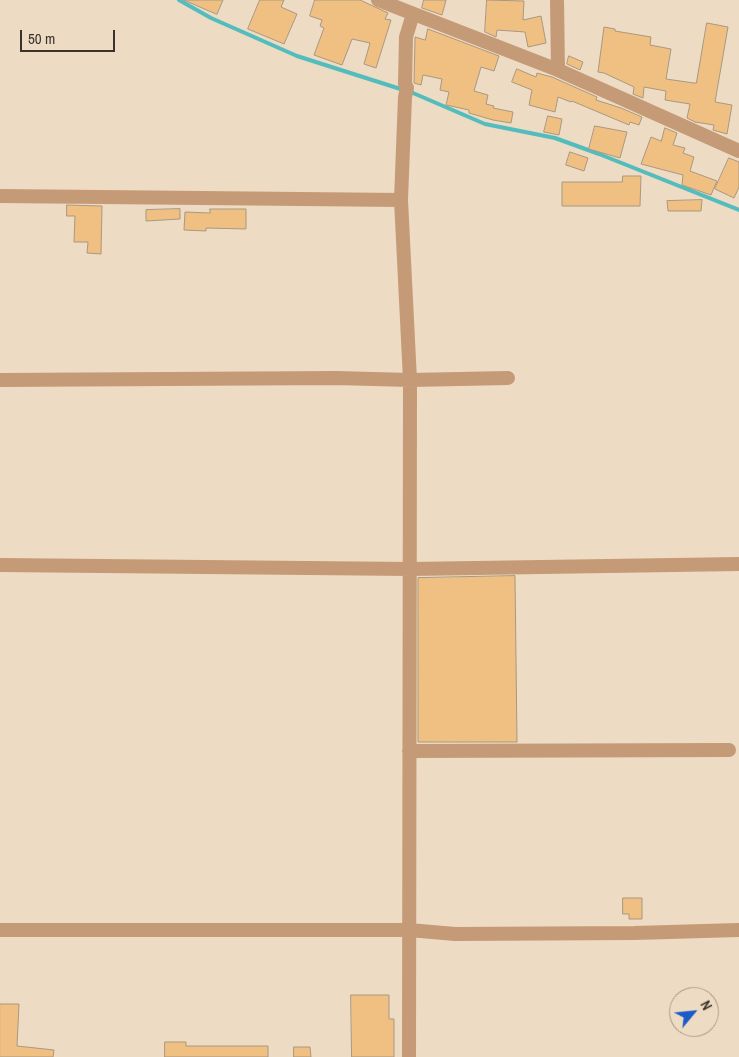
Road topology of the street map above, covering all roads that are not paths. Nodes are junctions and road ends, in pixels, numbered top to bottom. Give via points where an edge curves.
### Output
1 (378, 0) edge
2 (557, 0) edge
3 (413, 14) junction
4 (558, 70) junction
5 (739, 151) edge
6 (0, 196) edge
7 (401, 200) junction
8 (508, 378) dead end
9 (0, 380) edge
10 (410, 380) junction
11 (739, 564) edge
12 (0, 565) edge
13 (410, 569) junction
14 (729, 750) dead end
15 (409, 751) junction
16 (0, 930) edge
17 (409, 930) junction
18 (739, 930) edge
19 (409, 1057) edge

1 - 3 street
2 - 4 street
3 - 4 street
3 - 7 street via 406,37
4 - 5 street
6 - 7 street
7 - 10 street
8 - 10 street
9 - 10 street
10 - 13 street
11 - 13 street
12 - 13 street
13 - 15 street
14 - 15 street
15 - 17 street
16 - 17 street
17 - 18 street via 465,934 634,934
17 - 19 street

